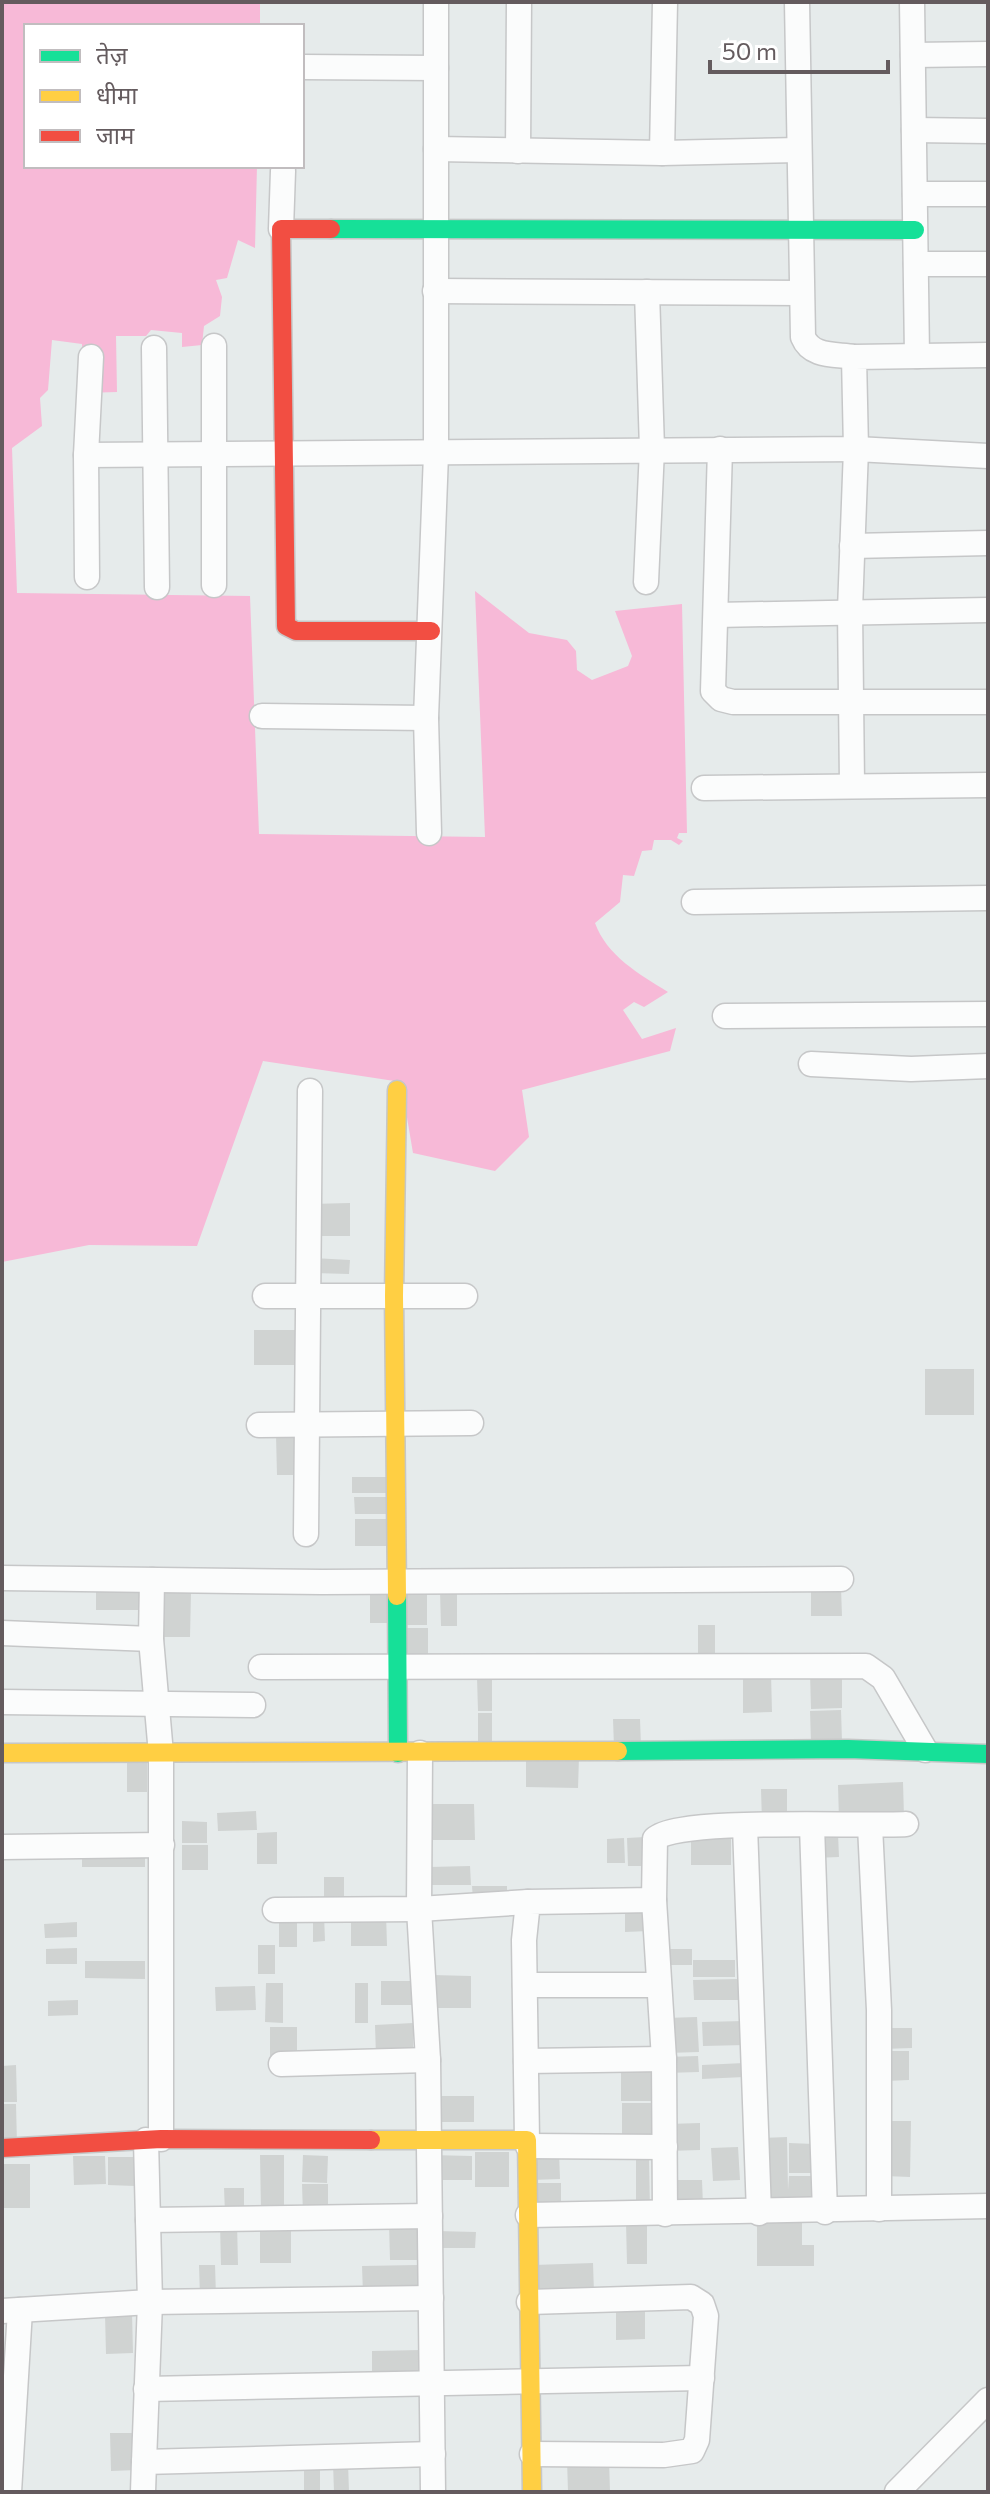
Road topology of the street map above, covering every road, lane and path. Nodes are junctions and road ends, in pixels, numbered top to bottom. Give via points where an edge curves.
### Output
1 (436, 2) edge
2 (519, 2) edge
3 (665, 2) edge
4 (797, 2) edge
5 (912, 2) edge
6 (988, 54) edge
7 (913, 55) junction
8 (304, 67) edge
9 (436, 68) junction
10 (914, 130) junction
11 (988, 131) edge
12 (436, 149) junction
13 (799, 150) junction
14 (518, 151) junction
15 (662, 153) junction
16 (283, 171) dead end
17 (915, 194) junction
18 (988, 194) edge
19 (435, 228) junction
20 (281, 229) junction
21 (915, 230) junction
22 (799, 232) junction
23 (916, 264) junction
24 (988, 264) edge
25 (435, 291) junction
26 (647, 292) junction
27 (800, 293) junction
28 (214, 346) dead end
29 (154, 348) dead end
30 (988, 355) edge
31 (917, 356) junction
32 (91, 357) dead end
33 (854, 357) junction
34 (652, 449) junction
35 (720, 449) junction
36 (856, 449) junction
37 (436, 454) junction
38 (86, 455) junction
39 (153, 455) junction
40 (211, 455) junction
41 (282, 455) junction
42 (988, 456) edge
43 (988, 543) edge
44 (852, 546) junction
45 (87, 577) dead end
46 (646, 582) dead end
47 (214, 585) dead end
48 (157, 587) dead end
49 (850, 610) junction
50 (988, 610) edge
51 (716, 615) junction
52 (431, 631) junction
53 (988, 702) edge
54 (852, 704) junction
55 (262, 716) dead end
56 (426, 718) junction
57 (852, 784) junction
58 (988, 785) edge
59 (704, 788) dead end
60 (429, 833) dead end
61 (988, 898) edge
62 (694, 902) dead end
63 (988, 1014) edge
64 (725, 1016) dead end
65 (811, 1064) dead end
66 (988, 1066) edge
67 (397, 1090) dead end
68 (310, 1091) dead end
69 (265, 1296) dead end
70 (308, 1296) junction
71 (394, 1296) junction
72 (465, 1296) dead end
73 (395, 1423) junction
74 (471, 1423) dead end
75 (307, 1424) junction
76 (259, 1425) dead end
77 (306, 1534) dead end
78 (2, 1578) edge
79 (841, 1579) dead end
80 (152, 1580) junction
81 (397, 1582) junction
82 (2, 1633) edge
83 (151, 1639) junction
84 (261, 1667) dead end
85 (397, 1668) junction
86 (2, 1702) edge
87 (159, 1703) junction
88 (253, 1705) dead end
89 (925, 1750) junction
90 (2, 1753) edge
91 (409, 1753) junction
92 (161, 1754) junction
93 (988, 1754) edge
94 (906, 1824) dead end
95 (745, 1826) junction
96 (812, 1826) junction
97 (870, 1826) junction
98 (162, 1845) junction
99 (2, 1847) edge
100 (654, 1900) junction
101 (528, 1902) junction
102 (419, 1909) junction
103 (275, 1910) dead end
104 (525, 1985) junction
105 (658, 1985) junction
106 (664, 2059) junction
107 (428, 2060) junction
108 (526, 2061) junction
109 (281, 2064) dead end
110 (154, 2140) junction
111 (428, 2140) junction
112 (528, 2143) junction
113 (665, 2147) junction
114 (2, 2148) edge
115 (988, 2206) edge
116 (879, 2209) junction
117 (825, 2212) junction
118 (759, 2213) junction
119 (665, 2214) junction
120 (528, 2215) junction
121 (430, 2216) junction
122 (148, 2220) junction
123 (431, 2298) junction
124 (150, 2302) junction
125 (529, 2302) junction
126 (11, 2310) edge
127 (702, 2378) junction
128 (433, 2384) junction
129 (531, 2384) junction
130 (146, 2389) junction
131 (988, 2400) edge
132 (433, 2454) junction
133 (532, 2454) junction
134 (144, 2462) junction
135 (9, 2492) edge
136 (143, 2492) edge
137 (433, 2492) edge
138 (532, 2492) edge
139 (897, 2492) edge

1 - 9 street
2 - 14 street
3 - 15 street
4 - 13 street
5 - 7 street
6 - 7 street
7 - 10 street
8 - 9 street
9 - 12 street
10 - 11 street
10 - 17 street
12 - 14 street
12 - 19 street
13 - 15 street
13 - 22 street
14 - 15 street
16 - 20 street
17 - 18 street
17 - 21 street
19 - 20 street
19 - 22 street
19 - 25 street
20 - 41 street
21 - 22 street
21 - 23 street
22 - 27 street
23 - 24 street
23 - 31 street
25 - 26 street
25 - 37 street
26 - 27 street
26 - 34 street
27 - 33 street via 807,347
28 - 40 street
29 - 39 street
30 - 31 street
31 - 33 street
32 - 38 street
33 - 36 street
34 - 35 street
34 - 37 street
34 - 46 street
35 - 36 street
35 - 51 street
36 - 42 street
36 - 44 street
37 - 41 street
37 - 52 street
38 - 39 street
38 - 45 street
39 - 40 street
39 - 48 street
40 - 41 street
40 - 47 street
41 - 52 street via 286,626 296,631
43 - 44 street
44 - 49 street
49 - 50 street
49 - 51 street
49 - 54 street
51 - 54 street via 713,691 721,699
52 - 56 street
53 - 54 street
54 - 57 street
55 - 56 street
56 - 60 street
57 - 58 street
57 - 59 street
61 - 62 street
63 - 64 street
65 - 66 street
67 - 71 street
68 - 70 street
69 - 70 street
70 - 71 street
70 - 75 street
71 - 72 street
71 - 73 street
73 - 74 street
73 - 75 street
73 - 81 street
75 - 76 street
75 - 77 street
78 - 80 street
79 - 81 street
80 - 81 street
80 - 83 street
81 - 85 street
82 - 83 street
83 - 87 street
84 - 85 street
85 - 89 street via 866,1666 883,1678
85 - 91 street
86 - 87 street
87 - 88 street
87 - 92 street
89 - 91 street
89 - 93 street
90 - 92 street
91 - 92 street
91 - 102 street
92 - 98 street
94 - 97 street
95 - 96 street
95 - 100 street via 659,1835 653,1848
95 - 118 street
96 - 97 street
96 - 117 street
97 - 116 street via 879,2010
98 - 99 street
98 - 110 street
100 - 101 street
100 - 105 street
101 - 102 street
101 - 104 street
102 - 103 street
102 - 107 street
104 - 105 street
104 - 108 street
105 - 106 street
106 - 108 street
106 - 113 street
107 - 109 street
107 - 111 street
108 - 112 street
110 - 111 street
110 - 114 street
110 - 122 street
111 - 112 street
111 - 121 street
112 - 113 street
112 - 120 street
113 - 119 street
115 - 116 street
116 - 117 street
117 - 118 street
118 - 119 street
119 - 120 street
120 - 125 street
121 - 122 street
121 - 123 street
122 - 124 street
123 - 124 street
123 - 128 street
124 - 126 street
124 - 130 street
125 - 127 street via 698,2299 706,2316
125 - 129 street
126 - 135 street
127 - 129 street
127 - 133 street via 692,2451
128 - 129 street
128 - 130 street
128 - 132 street
129 - 133 street
130 - 134 street
131 - 139 street
132 - 134 street
132 - 137 street
133 - 138 street
134 - 136 street

